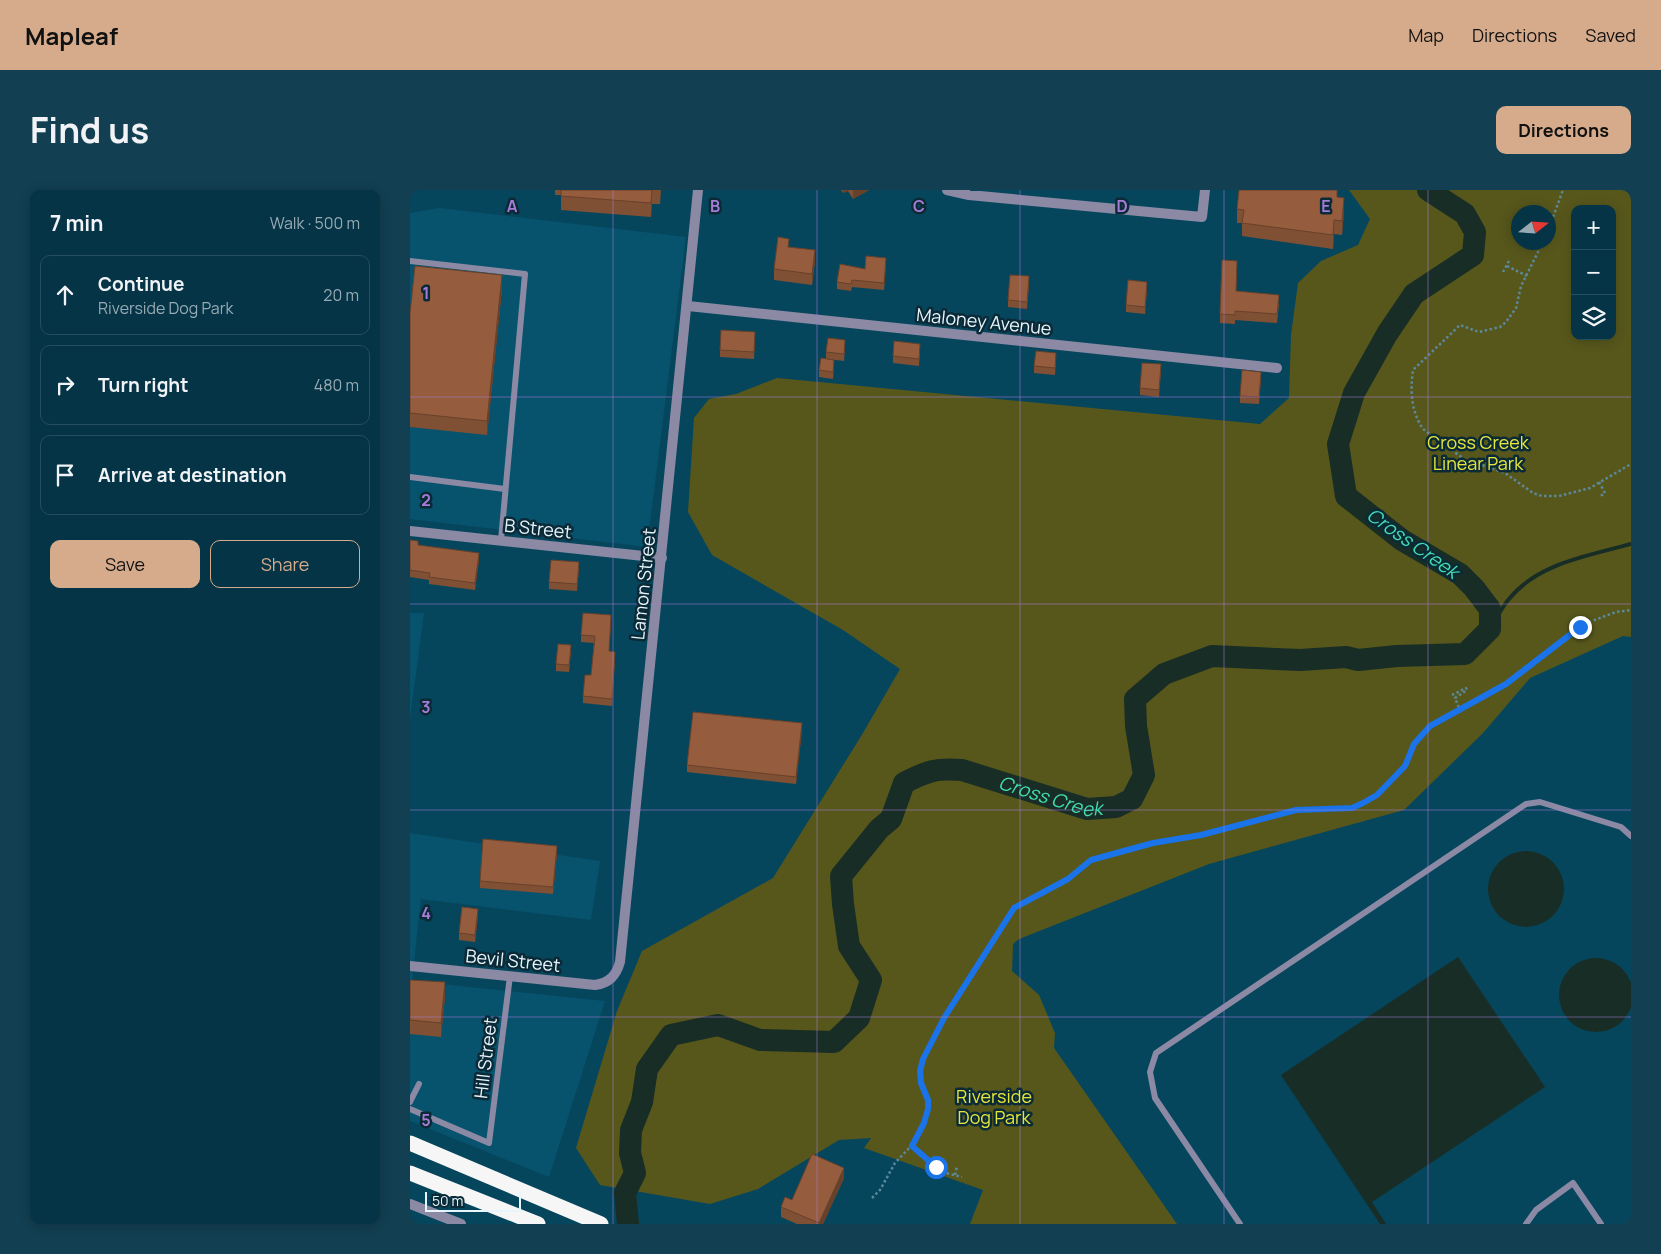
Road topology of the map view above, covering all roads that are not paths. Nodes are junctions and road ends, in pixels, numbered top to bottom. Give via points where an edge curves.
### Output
1 (698, 190) edge
2 (947, 190) edge
3 (1205, 190) edge
4 (410, 261) edge
5 (688, 306) junction
6 (1277, 368) dead end
7 (410, 477) edge
8 (505, 489) junction
9 (410, 531) edge
10 (501, 540) junction
11 (662, 558) junction
12 (1631, 836) edge
13 (410, 966) edge
14 (510, 976) junction
15 (612, 978) joint
16 (420, 1084) dead end
17 (410, 1102) edge
18 (410, 1109) edge
19 (410, 1143) edge
20 (410, 1173) edge
21 (410, 1204) edge
22 (461, 1224) edge
23 (538, 1224) edge
24 (601, 1224) edge
25 (1240, 1224) edge
26 (1526, 1224) edge
27 (1601, 1224) edge

1 - 5 street, Lamon Street
2 - 3 street via 969,196 1202,217
4 - 8 lane via 525,274
5 - 6 street, Maloney Avenue
5 - 11 street, Lamon Street
7 - 8 lane
8 - 10 lane
9 - 10 street, B Street
10 - 11 street, B Street
11 - 15 street, Lamon Street via 620,962
12 - 25 lane via 1621,827 1549,804 1526,804 1156,1053 1150,1072 1156,1098
13 - 14 street, Bevil Street
14 - 15 street, Bevil Street via 595,985 604,984
14 - 18 lane, Hill Street via 489,1143
16 - 17 lane
19 - 24 highway
20 - 23 highway
21 - 22 street
26 - 27 lane via 1541,1205 1573,1183

